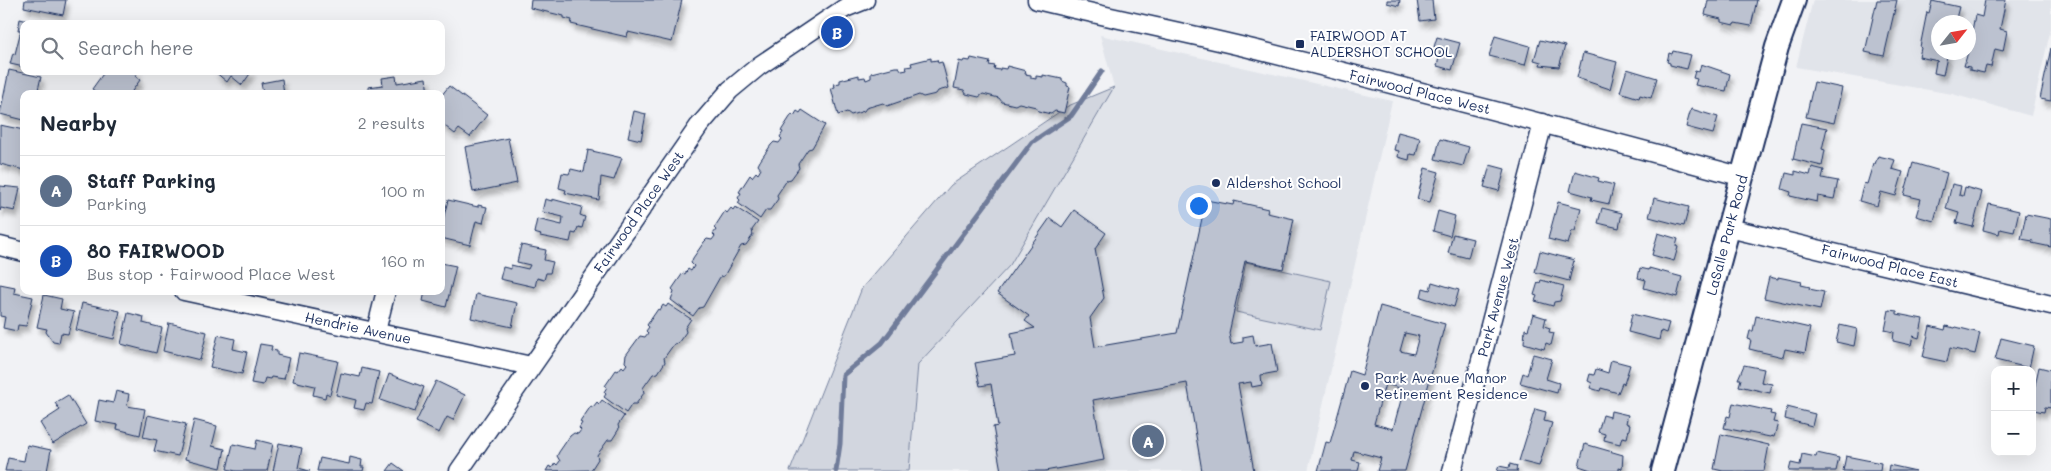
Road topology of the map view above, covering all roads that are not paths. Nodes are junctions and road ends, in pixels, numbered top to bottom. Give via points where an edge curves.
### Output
1 (865, 0) edge
2 (1037, 0) edge
3 (1794, 0) edge
4 (1543, 123) junction
5 (1742, 177) junction
6 (1729, 228) junction
7 (0, 246) edge
8 (20, 251) edge
9 (203, 295) edge
10 (385, 295) edge
11 (2051, 305) edge
12 (376, 331) junction
13 (531, 366) junction
14 (459, 471) edge
15 (1452, 471) edge
16 (1663, 471) edge

1 - 13 street, Fairwood Place West via 845,8 759,66 730,90 694,133
2 - 4 street, Fairwood Place West via 1247,48
3 - 5 main road, LaSalle Park Road via 1777,46
4 - 5 street, Fairwood Place West
4 - 15 street, Park Avenue West
5 - 6 main road, LaSalle Park Road
6 - 11 street, Fairwood Place East
6 - 16 main road, LaSalle Park Road
7 - 8 street
9 - 12 street, Hendrie Avenue
10 - 12 street
12 - 13 street, Hendrie Avenue
13 - 14 street, Fairwood Place West

